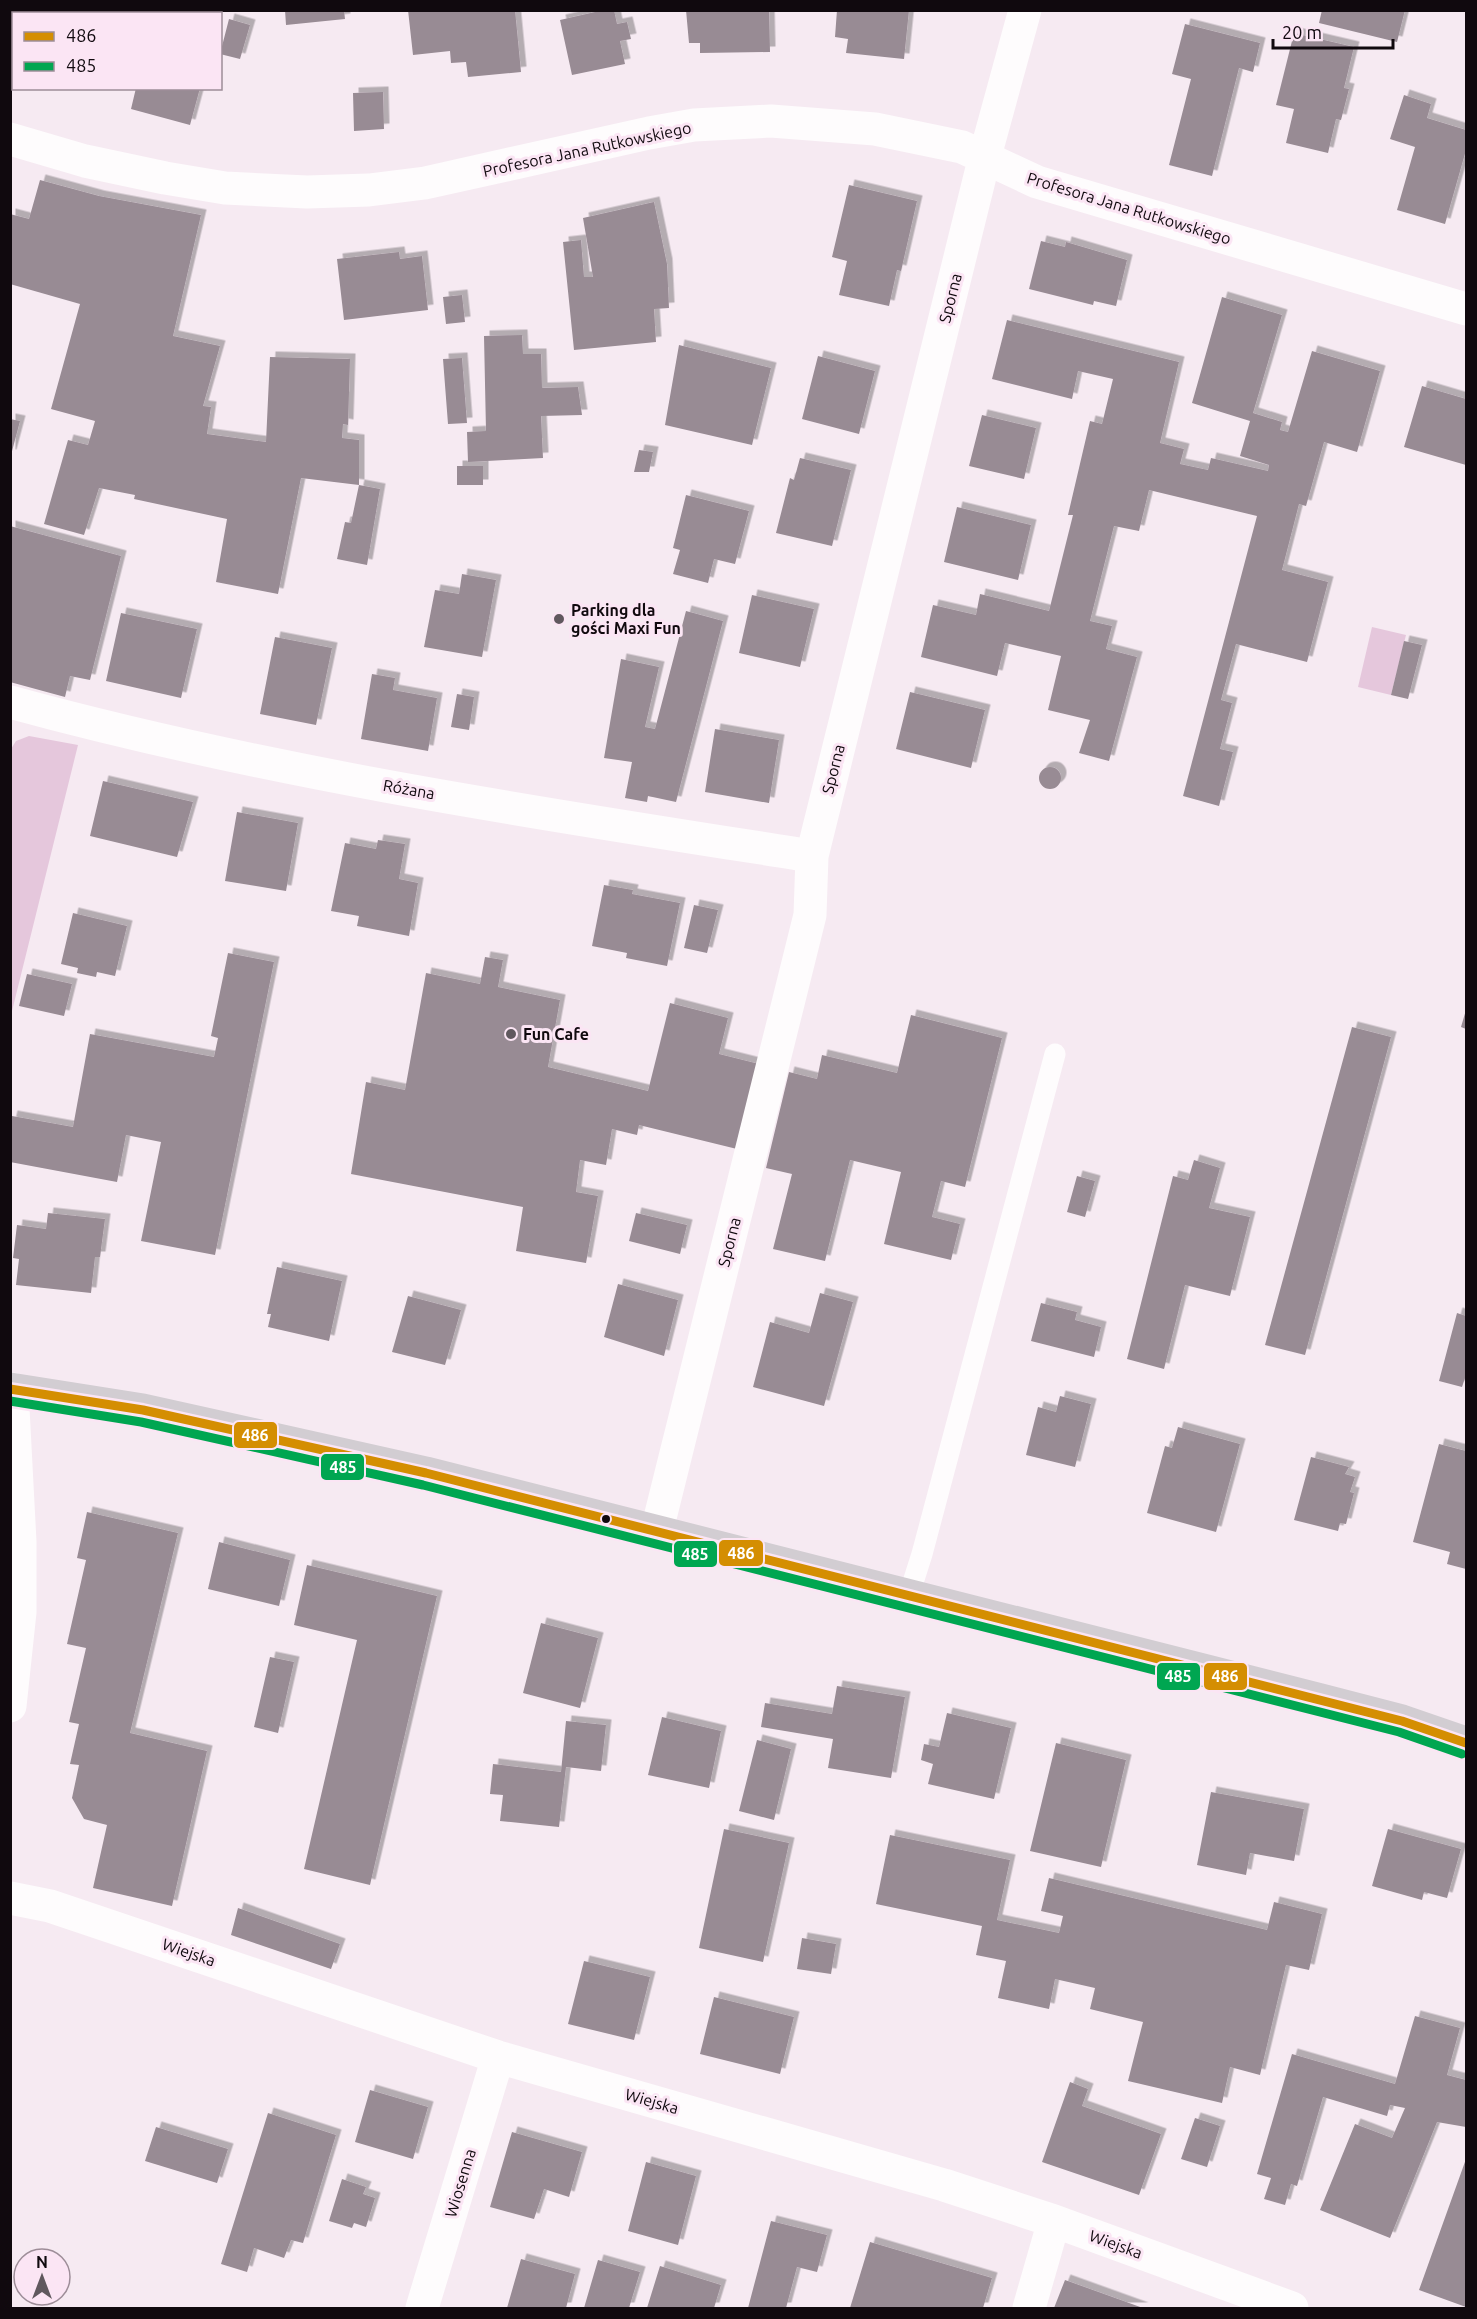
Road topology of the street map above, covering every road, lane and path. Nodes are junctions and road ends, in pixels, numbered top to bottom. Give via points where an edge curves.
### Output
1 (1025, 10) edge
2 (10, 139) edge
3 (985, 156) junction
4 (1467, 309) edge
5 (10, 702) edge
6 (812, 856) junction
7 (1055, 1054) dead end
8 (11, 1389) edge
9 (657, 1530) junction
10 (909, 1595) junction
11 (10, 1706) edge
12 (1467, 1743) edge
13 (10, 1898) edge
14 (498, 2057) junction
15 (1054, 2221) junction
16 (422, 2308) edge
17 (1029, 2308) edge
18 (1292, 2308) edge

1 - 3 street, Sporna
2 - 3 street, Profesora Jana Rutkowskiego via 85,161 165,178 281,192 349,191 425,183 649,133 735,122 801,122 875,129 932,139
3 - 4 street, Profesora Jana Rutkowskiego via 1037,182
3 - 6 street, Sporna
5 - 6 street, Różana via 122,733 276,765
6 - 9 street, Sporna via 810,915
7 - 10 lane
8 - 9 street via 143,1410 262,1435
8 - 11 street via 20,1600
9 - 10 street
10 - 12 street via 1344,1706
13 - 14 street, Wiejska via 103,1923
14 - 15 street, Wiejska via 944,2185
14 - 16 street, Wiosenna
15 - 17 street
15 - 18 street, Wiejska

